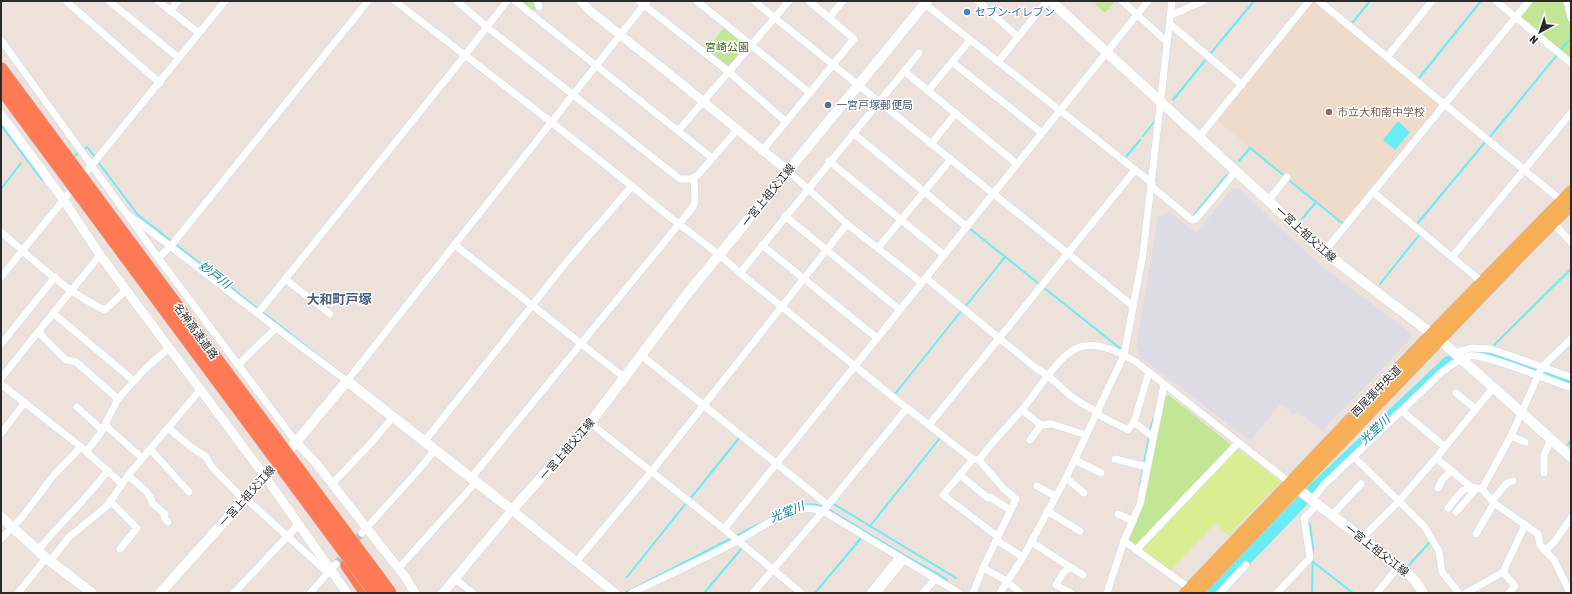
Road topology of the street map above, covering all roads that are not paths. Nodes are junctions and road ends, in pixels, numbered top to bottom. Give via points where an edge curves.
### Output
1 (109, 1) edge
2 (158, 1) edge
3 (178, 1) edge
4 (225, 1) edge
5 (368, 1) edge
6 (395, 1) edge
7 (457, 1) edge
8 (507, 1) edge
9 (515, 1) edge
10 (581, 1) edge
11 (697, 1) edge
12 (754, 1) edge
13 (789, 1) edge
14 (809, 1) edge
15 (843, 1) edge
16 (978, 1) edge
17 (1047, 1) edge
18 (1051, 1) edge
19 (1122, 1) edge
20 (1148, 1) edge
21 (1172, 1) edge
22 (1203, 1) edge
23 (1309, 1) edge
24 (1319, 1) edge
25 (1432, 1) edge
26 (1496, 1) edge
27 (1529, 1) edge
28 (1567, 1) edge
29 (68, 2) edge
30 (643, 2) edge
31 (925, 2) edge
32 (170, 11) junction
33 (1137, 15) junction
34 (1170, 15) junction
35 (1516, 17) junction
36 (774, 18) junction
37 (829, 18) junction
38 (1571, 18) edge
39 (1170, 24) junction
40 (487, 27) junction
41 (199, 33) junction
42 (620, 35) junction
43 (1018, 37) junction
44 (1, 40) edge
45 (970, 40) junction
46 (1167, 42) junction
47 (752, 45) junction
48 (918, 53) dead end
49 (1107, 53) junction
50 (465, 56) junction
51 (1387, 57) junction
52 (179, 58) junction
53 (952, 62) junction
54 (998, 62) junction
55 (1571, 62) edge
56 (596, 65) junction
57 (833, 65) junction
58 (1, 69) edge
59 (904, 71) junction
60 (728, 72) junction
61 (160, 83) junction
62 (858, 85) junction
63 (1242, 85) junction
64 (1, 88) edge
65 (928, 91) junction
66 (810, 93) junction
67 (574, 94) junction
68 (704, 102) junction
69 (879, 102) junction
70 (1160, 102) junction
71 (1444, 104) junction
72 (1060, 111) junction
73 (956, 113) junction
74 (1571, 113) edge
75 (1, 115) edge
76 (786, 122) junction
77 (551, 123) junction
78 (737, 130) junction
79 (678, 131) junction
80 (852, 133) junction
81 (1042, 133) junction
82 (1199, 137) junction
83 (931, 144) junction
84 (762, 151) junction
85 (59, 158) junction
86 (712, 158) junction
87 (951, 159) junction
88 (830, 161) junction
89 (1017, 164) junction
90 (92, 166) junction
91 (1135, 170) junction
92 (1524, 170) junction
93 (788, 171) junction
94 (1236, 171) junction
95 (694, 177) junction
96 (1287, 177) dead end
97 (1152, 184) junction
98 (632, 186) junction
99 (807, 189) junction
100 (1571, 191) edge
101 (924, 192) junction
102 (1372, 192) junction
103 (994, 193) junction
104 (63, 200) junction
105 (1268, 200) junction
106 (1566, 203) edge
107 (126, 213) junction
108 (785, 216) junction
109 (901, 220) junction
110 (679, 224) junction
111 (847, 224) junction
112 (1552, 224) junction
113 (967, 227) junction
114 (1, 232) edge
115 (1571, 242) edge
116 (124, 244) junction
117 (172, 244) junction
118 (455, 245) junction
119 (762, 245) junction
120 (878, 248) junction
121 (827, 250) junction
122 (23, 251) junction
123 (1324, 252) junction
124 (1068, 253) junction
125 (100, 254) junction
126 (720, 254) junction
127 (944, 255) junction
128 (1452, 257) junction
129 (158, 258) junction
130 (740, 273) junction
131 (1, 277) edge
132 (54, 277) junction
133 (286, 279) junction
134 (804, 279) junction
135 (924, 281) junction
136 (1482, 282) junction
137 (126, 290) junction
138 (71, 291) junction
139 (532, 305) junction
140 (783, 306) junction
141 (1133, 306) junction
142 (900, 310) junction
143 (260, 311) junction
144 (53, 313) junction
145 (330, 314) dead end
146 (276, 328) junction
147 (38, 332) junction
148 (999, 337) junction
149 (1435, 337) junction
150 (877, 338) junction
151 (1571, 339) edge
152 (582, 343) junction
153 (1, 344) edge
154 (169, 348) junction
155 (641, 355) junction
156 (1124, 355) junction
157 (1457, 357) junction
158 (238, 366) junction
159 (855, 366) junction
160 (1149, 372) junction
161 (1540, 372) junction
162 (1048, 374) junction
163 (1571, 377) edge
164 (1, 378) edge
165 (625, 378) junction
166 (134, 381) junction
167 (347, 381) junction
168 (1, 384) edge
169 (1164, 385) junction
170 (1493, 388) junction
171 (1571, 388) edge
172 (200, 390) junction
173 (1456, 393) dead end
174 (118, 399) junction
175 (25, 402) junction
176 (704, 406) junction
177 (77, 407) dead end
178 (907, 408) junction
179 (1476, 409) junction
180 (1022, 410) junction
181 (1402, 411) junction
182 (1098, 413) junction
183 (1522, 414) junction
184 (393, 417) junction
185 (1134, 422) junction
186 (590, 423) junction
187 (929, 425) junction
188 (1041, 425) junction
189 (103, 427) junction
190 (168, 428) junction
191 (1, 434) edge
192 (1086, 435) junction
193 (1511, 436) junction
194 (1153, 437) junction
195 (1030, 440) dead end
196 (1552, 440) junction
197 (296, 442) junction
198 (424, 442) junction
199 (1525, 442) dead end
200 (1238, 443) junction
201 (1445, 447) junction
202 (83, 449) junction
203 (150, 449) junction
204 (435, 450) junction
205 (1354, 457) junction
206 (1571, 457) edge
207 (142, 458) junction
208 (1436, 458) junction
209 (976, 459) junction
210 (1115, 459) dead end
211 (1075, 460) junction
212 (777, 464) junction
213 (1147, 467) junction
214 (108, 470) junction
215 (1451, 471) junction
216 (651, 472) junction
217 (1101, 473) dead end
218 (1544, 473) dead end
219 (264, 475) junction
220 (960, 475) junction
221 (128, 476) junction
222 (1066, 478) junction
223 (473, 480) junction
224 (1513, 481) dead end
225 (122, 484) junction
226 (332, 484) junction
227 (1361, 484) dead end
228 (1037, 486) dead end
229 (1438, 488) dead end
230 (1477, 488) junction
231 (189, 492) dead end
232 (1084, 493) dead end
233 (1305, 494) junction
234 (1055, 496) junction
235 (244, 498) junction
236 (110, 501) junction
237 (1399, 501) junction
238 (1493, 502) junction
239 (826, 508) junction
240 (1448, 508) dead end
241 (512, 510) junction
242 (1010, 510) junction
243 (1047, 511) junction
244 (1456, 512) dead end
245 (1118, 514) dead end
246 (1332, 515) junction
247 (1, 518) edge
248 (1571, 518) edge
249 (1133, 521) junction
250 (168, 522) dead end
251 (298, 525) junction
252 (1525, 525) junction
253 (12, 527) junction
254 (724, 529) junction
255 (364, 531) junction
256 (1080, 531) dead end
257 (1476, 534) dead end
258 (287, 536) junction
259 (996, 538) junction
260 (1362, 538) junction
261 (1, 539) edge
262 (736, 539) junction
263 (1124, 541) junction
264 (1031, 542) junction
265 (120, 549) dead end
266 (38, 550) junction
267 (1136, 550) junction
268 (1545, 551) junction
269 (1023, 557) junction
270 (48, 559) junction
271 (902, 559) junction
272 (576, 562) junction
273 (1246, 565) dead end
274 (1399, 566) junction
275 (1070, 567) junction
276 (983, 568) junction
277 (331, 569) junction
278 (398, 569) junction
279 (773, 569) junction
280 (1503, 572) junction
281 (1083, 575) dead end
282 (455, 579) junction
283 (935, 579) junction
284 (1007, 581) junction
285 (1190, 592) edge
286 (18, 593) edge
287 (92, 593) edge
288 (160, 593) edge
289 (234, 593) edge
290 (310, 593) edge
291 (347, 593) edge
292 (366, 593) edge
293 (375, 593) edge
294 (390, 593) edge
295 (396, 593) edge
296 (415, 593) edge
297 (443, 593) edge
298 (473, 593) edge
299 (614, 593) edge
300 (632, 593) edge
301 (754, 593) edge
302 (801, 593) edge
303 (870, 593) edge
304 (877, 593) edge
305 (923, 593) edge
306 (959, 593) edge
307 (973, 593) edge
308 (1000, 593) edge
309 (1020, 593) edge
310 (1071, 593) edge
311 (1107, 593) edge
312 (1220, 593) edge
313 (1277, 593) edge
314 (1377, 593) edge
315 (1423, 593) edge
316 (1459, 593) edge
317 (1466, 593) edge
318 (1509, 593) edge
319 (1570, 593) edge

1 - 52 street
2 - 32 street
3 - 32 street
4 - 41 street
5 - 117 street
6 - 50 street
7 - 40 street
8 - 40 street
9 - 56 street
10 - 42 street
11 - 47 street
12 - 36 street
13 - 36 street
14 - 37 street
15 - 37 street
16 - 43 street
17 - 43 street
18 - 49 main road, 一宮上祖父江線
19 - 33 street
20 - 33 street
21 - 34 street
22 - 34 street
23 - 63 street
24 - 51 street
25 - 51 street
26 - 35 street
27 - 35 street
28 - 38 street
29 - 61 street
30 - 42 street
30 - 60 street
31 - 45 street
31 - 62 main road, 一宮上祖父江線
32 - 41 street
33 - 46 street
33 - 49 street
34 - 39 street
35 - 55 street
35 - 71 street
36 - 47 street
36 - 57 street
37 - 57 street via 854,39
39 - 46 street
39 - 63 street
40 - 50 street
40 - 67 street
41 - 52 street
42 - 56 street
42 - 68 street
43 - 54 street
44 - 90 street
45 - 53 street
45 - 54 street
46 - 70 street
47 - 60 street
47 - 66 street
48 - 59 street
49 - 70 main road, 一宮上祖父江線
49 - 72 street
50 - 77 street
50 - 133 street
51 - 71 street
52 - 61 street
53 - 65 street
53 - 81 street
54 - 72 street
56 - 67 street
56 - 79 street
57 - 62 street
57 - 66 street
58 - 85 highway, 名神高速道路
59 - 65 street
59 - 69 street
60 - 68 street
60 - 76 street
61 - 90 street
62 - 69 street
62 - 93 main road, 一宮上祖父江線
63 - 82 street
64 - 85 highway, 名神高速道路
65 - 73 street
66 - 76 street
67 - 77 street
67 - 95 street via 680,179
68 - 78 street
68 - 79 street
69 - 80 street
69 - 83 street
70 - 82 main road, 一宮上祖父江線
70 - 97 street
71 - 92 street
71 - 102 street
72 - 81 street
72 - 91 street
73 - 83 street
73 - 89 street
74 - 92 street
75 - 104 street
76 - 84 street
77 - 98 street
77 - 118 street
78 - 84 street
78 - 86 street
79 - 86 street
80 - 88 street
80 - 101 street
81 - 89 street
82 - 94 main road, 一宮上祖父江線
83 - 87 street
84 - 93 street
85 - 116 highway, 名神高速道路, bridge
86 - 95 street
87 - 101 street
87 - 103 street
88 - 99 street
88 - 109 street
89 - 103 street
90 - 104 street
90 - 107 street
91 - 97 street
91 - 124 street
92 - 106 street
92 - 128 street
93 - 99 street
93 - 126 main road, 一宮上祖父江線
94 - 97 street via 1196,219 1192,220
94 - 105 main road, 一宮上祖父江線
95 - 110 street via 694,207
96 - 105 street
97 - 141 street
98 - 110 street
98 - 139 street
99 - 108 street
99 - 111 street
100 - 106 main road, 西尾張中央道
101 - 109 street
101 - 113 street
102 - 123 street
102 - 128 street
103 - 113 street
103 - 124 street
104 - 122 street
104 - 125 street
105 - 123 main road, 一宮上祖父江線
106 - 112 main road, 西尾張中央道
106 - 136 main road, 西尾張中央道
107 - 117 street
107 - 129 street
108 - 119 street
108 - 121 street
109 - 120 street
109 - 127 street
110 - 126 street
110 - 152 street
111 - 120 street
111 - 121 street
112 - 115 street
112 - 149 main road, 西尾張中央道
113 - 127 street
114 - 122 street
116 - 292 highway, bridge
116 - 293 highway, 名神高速道路, bridge
116 - 294 highway, 名神高速道路, bridge
116 - 295 highway, bridge via 182,306
117 - 129 street
117 - 143 street
118 - 139 street
118 - 167 street
119 - 130 street
119 - 134 street
120 - 135 street
121 - 134 street
121 - 142 street
122 - 131 street
122 - 132 street
123 - 149 main road, 一宮上祖父江線
124 - 141 street
124 - 148 street
125 - 137 street
125 - 138 street
126 - 130 street
126 - 155 main road, 一宮上祖父江線
127 - 135 street
128 - 136 street
129 - 158 street
130 - 140 street
132 - 138 street
132 - 153 street
133 - 143 street
133 - 145 street
134 - 140 street
134 - 150 street
135 - 142 street
135 - 148 street
136 - 149 main road, 西尾張中央道
137 - 138 street via 105,310
137 - 154 street
138 - 144 street
139 - 152 street
139 - 198 street
140 - 159 street
140 - 176 street
141 - 156 street
142 - 150 street
143 - 146 street
144 - 147 street
144 - 166 street
146 - 158 street
146 - 167 street
147 - 164 street
147 - 174 street via 66,360 76,362
148 - 162 street via 1038,369
148 - 187 street
149 - 157 main road, 一宮上祖父江線
149 - 233 main road, 西尾張中央道
150 - 159 street
151 - 161 street
152 - 165 street
152 - 223 street
154 - 166 street
154 - 172 street
155 - 165 main road, 一宮上祖父江線
155 - 176 street
156 - 160 street
156 - 162 street via 1096,346 1083,346 1065,357
156 - 182 street
157 - 161 street via 1487,358
157 - 170 main road, 一宮上祖父江線
157 - 181 street
158 - 197 street
159 - 178 street
159 - 212 street
160 - 169 street
160 - 185 street
161 - 163 street
161 - 171 street
161 - 183 street
162 - 180 street
162 - 182 street via 1063,390
165 - 186 main road, 一宮上祖父江線
166 - 174 street
167 - 184 main road
167 - 197 main road, 一宮上祖父江線
168 - 175 street
169 - 194 street
169 - 200 street
170 - 179 street
170 - 183 main road, 一宮上祖父江線
172 - 190 street
172 - 219 street
173 - 179 street
174 - 189 street
175 - 191 street
175 - 202 street
176 - 212 street
176 - 216 street
177 - 189 street
178 - 187 street
178 - 239 street
179 - 201 street
180 - 188 street
180 - 209 street
181 - 201 street
181 - 205 street
182 - 185 street via 1128,430
182 - 192 street
183 - 193 street
183 - 196 main road, 一宮上祖父江線
184 - 198 main road
184 - 226 street
185 - 194 street
186 - 216 street
186 - 241 main road, 一宮上祖父江線
187 - 209 street
188 - 192 street via 1052,424
188 - 195 street
189 - 202 street
189 - 207 street
190 - 203 street
190 - 235 street via 206,457 212,468
192 - 211 street
193 - 199 street
193 - 230 street
194 - 213 street
196 - 206 main road, 一宮上祖父江線
196 - 218 street via 1544,455
197 - 219 main road, 一宮上祖父江線
197 - 226 street
198 - 204 main road
200 - 233 street
200 - 267 street
201 - 208 street
202 - 214 street
202 - 253 street via 53,476
203 - 207 street
203 - 231 street
204 - 223 main road
204 - 255 street
205 - 233 street via 1324,485
205 - 237 street
207 - 221 street
208 - 215 street
208 - 237 street
209 - 220 street
209 - 242 street via 1016,499
210 - 213 street
211 - 217 street
211 - 222 street
212 - 239 street
212 - 254 street
213 - 249 street via 1140,504
214 - 225 street
214 - 266 street
215 - 229 street
215 - 230 street
216 - 254 street
216 - 272 street
219 - 235 main road, 一宮上祖父江線
219 - 251 street
220 - 242 street via 988,498
220 - 259 street via 943,495
221 - 225 street
221 - 250 street via 147,492 152,503 165,514
222 - 232 street
222 - 234 street
223 - 241 main road
223 - 278 street
224 - 238 street via 1507,483
225 - 236 street
226 - 255 street
227 - 246 street
228 - 234 street
230 - 238 street
230 - 240 street via 1462,491
230 - 244 street
233 - 246 main road, 一宮上祖父江線
233 - 285 main road, 西尾張中央道
233 - 313 street via 1304,518 1310,558
234 - 243 street
235 - 258 street
235 - 288 main road, 一宮上祖父江線
236 - 265 street via 137,528
236 - 270 street
237 - 260 street
237 - 316 street via 1424,526 1439,551 1442,572
238 - 252 street
238 - 257 street
239 - 262 street via 800,510
239 - 271 street
239 - 279 street
241 - 272 street
241 - 282 street
242 - 259 street
243 - 256 street
243 - 264 street
245 - 249 street
246 - 260 main road, 一宮上祖父江線
247 - 253 main road
248 - 268 street
249 - 263 street
251 - 258 street
251 - 277 street
252 - 268 street via 1538,534 1540,545
252 - 280 street
253 - 261 street
253 - 266 main road
254 - 262 street
255 - 278 street
258 - 277 street
258 - 289 street
259 - 269 street
259 - 276 street
260 - 274 main road, 一宮上祖父江線
262 - 279 street
262 - 300 street
263 - 267 street
263 - 311 street
264 - 269 street
264 - 275 street
266 - 270 main road
267 - 285 street
268 - 319 street via 1554,560
269 - 284 street
270 - 286 street
270 - 287 main road
271 - 283 street
271 - 303 street
271 - 304 street
272 - 299 street
273 - 312 street
274 - 314 street
274 - 315 main road, 一宮上祖父江線 via 1409,574
275 - 281 street
275 - 310 street via 1056,585
276 - 284 street
276 - 307 street
277 - 290 street
277 - 291 street
278 - 296 street
279 - 301 street
279 - 302 street
280 - 317 street
280 - 318 street via 1515,586
282 - 297 street
282 - 298 street
283 - 305 street
283 - 306 street
284 - 308 street
284 - 309 street

